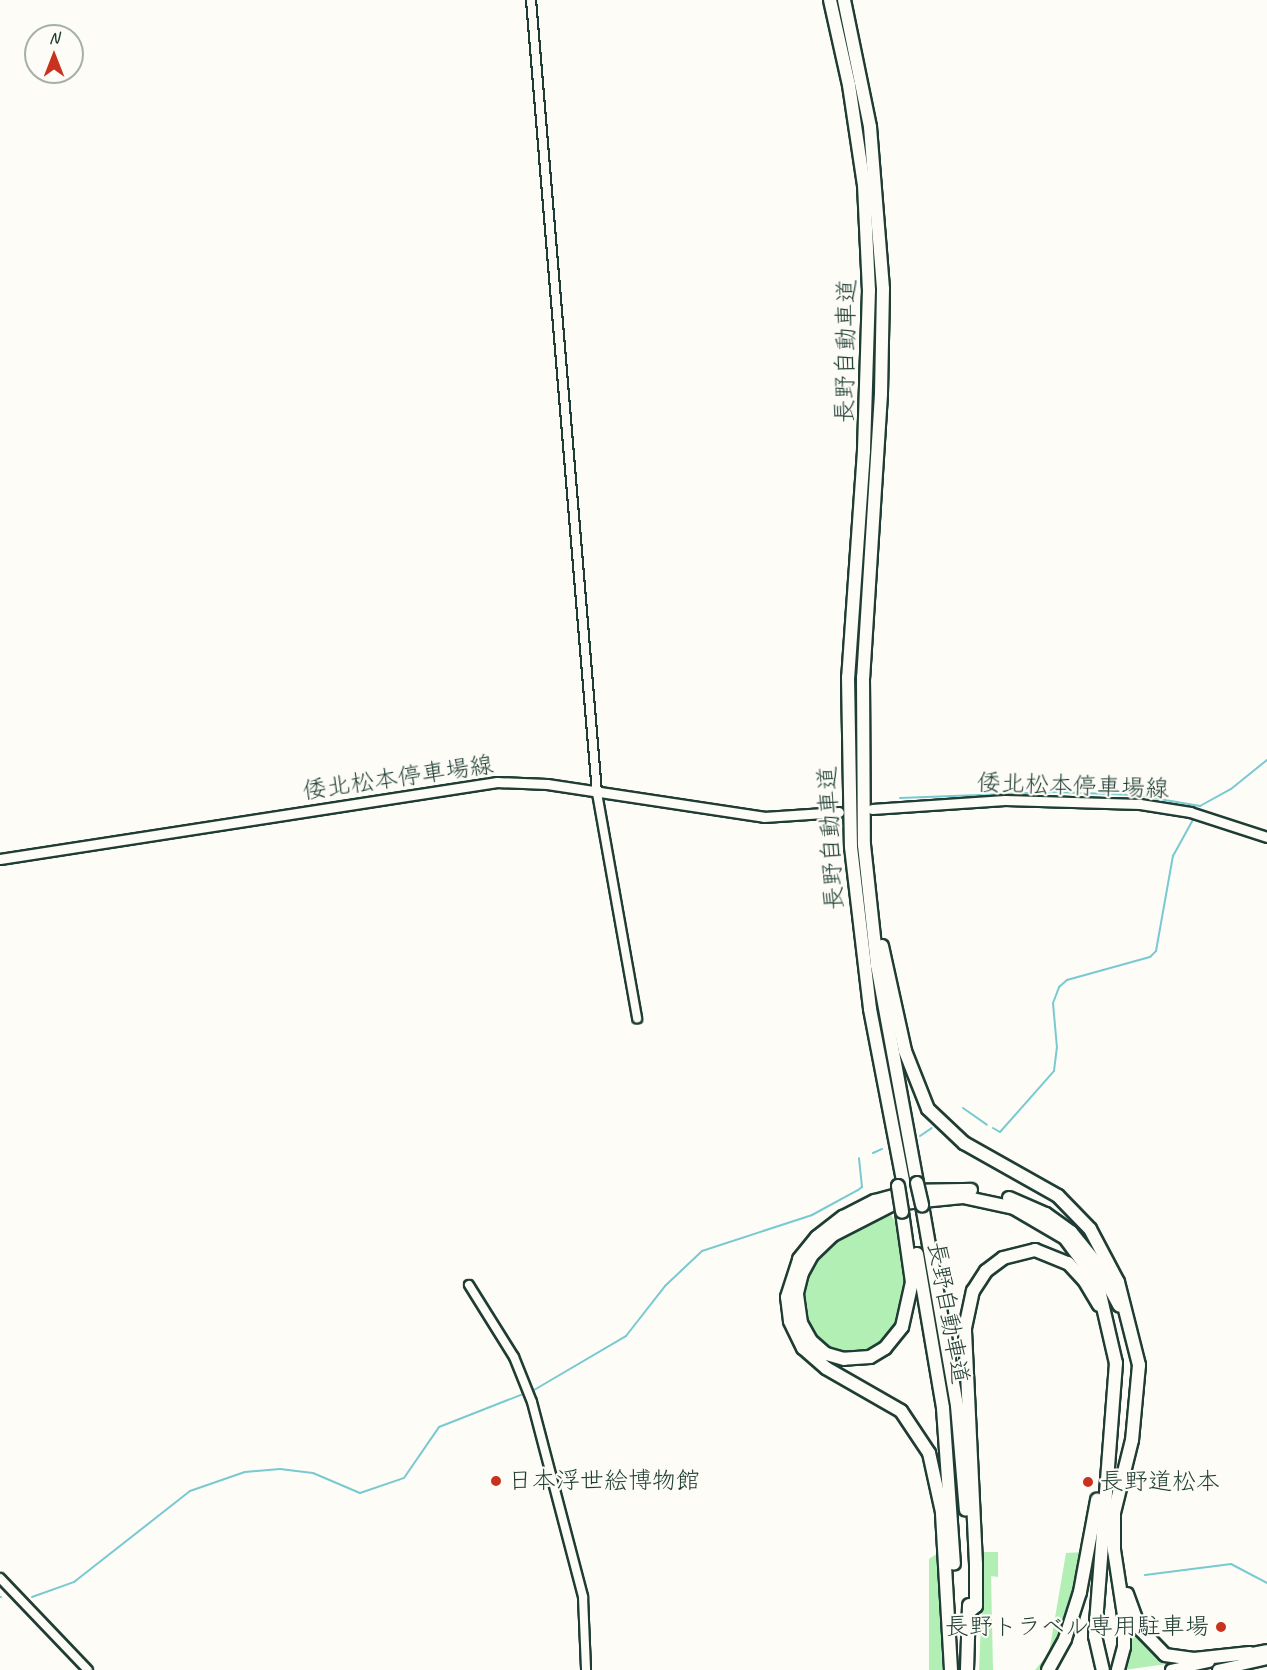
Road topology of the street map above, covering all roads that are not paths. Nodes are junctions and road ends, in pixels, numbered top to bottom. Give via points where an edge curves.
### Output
1 (531, 0) edge
2 (830, 0) edge
3 (844, 0) edge
4 (597, 793) junction
5 (873, 809) dead end
6 (839, 812) dead end
7 (1267, 837) edge
8 (864, 845) junction
9 (0, 859) edge
10 (637, 1018) dead end
11 (905, 1210) junction
12 (470, 1285) dead end
13 (1133, 1333) junction
14 (1114, 1345) junction
15 (1109, 1438) junction
16 (1114, 1550) junction
17 (2, 1583) edge
18 (969, 1612) junction
19 (1267, 1650) edge
20 (1250, 1653) junction
21 (1267, 1659) edge
22 (88, 1670) edge
23 (586, 1670) edge
24 (952, 1670) edge
25 (968, 1670) edge
26 (1048, 1670) edge
27 (1103, 1670) edge
28 (1118, 1670) edge
29 (1171, 1670) edge
30 (1218, 1670) edge

1 - 4 street
2 - 11 highway, 長野自動車道 via 854,117 868,240 868,382 847,741 853,882 877,1053
3 - 8 highway, 長野自動車道 via 870,127 883,289 881,394 863,677
4 - 6 main road, 倭北松本停車場線 via 764,817
4 - 9 main road, 倭北松本停車場線 via 519,782 474,783
4 - 10 street
5 - 7 main road, 倭北松本停車場線 via 994,800 1140,804 1201,814
8 - 13 highway via 894,1006 922,1099 951,1133 1043,1184 1080,1216 1114,1269
8 - 18 highway, 長野自動車道, bridge via 877,966 957,1406 967,1515
11 - 14 highway via 912,1282 902,1327 885,1348 870,1357 844,1359 826,1354 805,1333 798,1313 799,1283 812,1255 833,1235 877,1210 913,1200 946,1197 1014,1208 1065,1238 1097,1281
11 - 24 highway, 長野自動車道 via 944,1408 954,1565
12 - 23 street via 522,1371 532,1402 583,1597
13 - 16 highway via 1139,1354 1138,1376 1132,1440 1116,1499
13 - 24 highway via 1104,1275 1081,1242 1046,1214 999,1195 945,1188 891,1196 843,1217 817,1237 799,1259 787,1297 790,1322 803,1348 826,1368 901,1411 929,1453 945,1543
14 - 15 highway
14 - 18 highway via 1092,1290 1058,1257 1035,1250 1013,1253 994,1264 976,1285 964,1328 976,1564 976,1606
15 - 26 highway via 1080,1592 1065,1639
15 - 27 highway via 1095,1636
16 - 20 highway via 1140,1629 1157,1650 1182,1660
16 - 28 highway via 1124,1615 1124,1647
17 - 22 street
18 - 25 highway, 長野自動車道
19 - 20 highway
20 - 29 highway
21 - 30 highway

